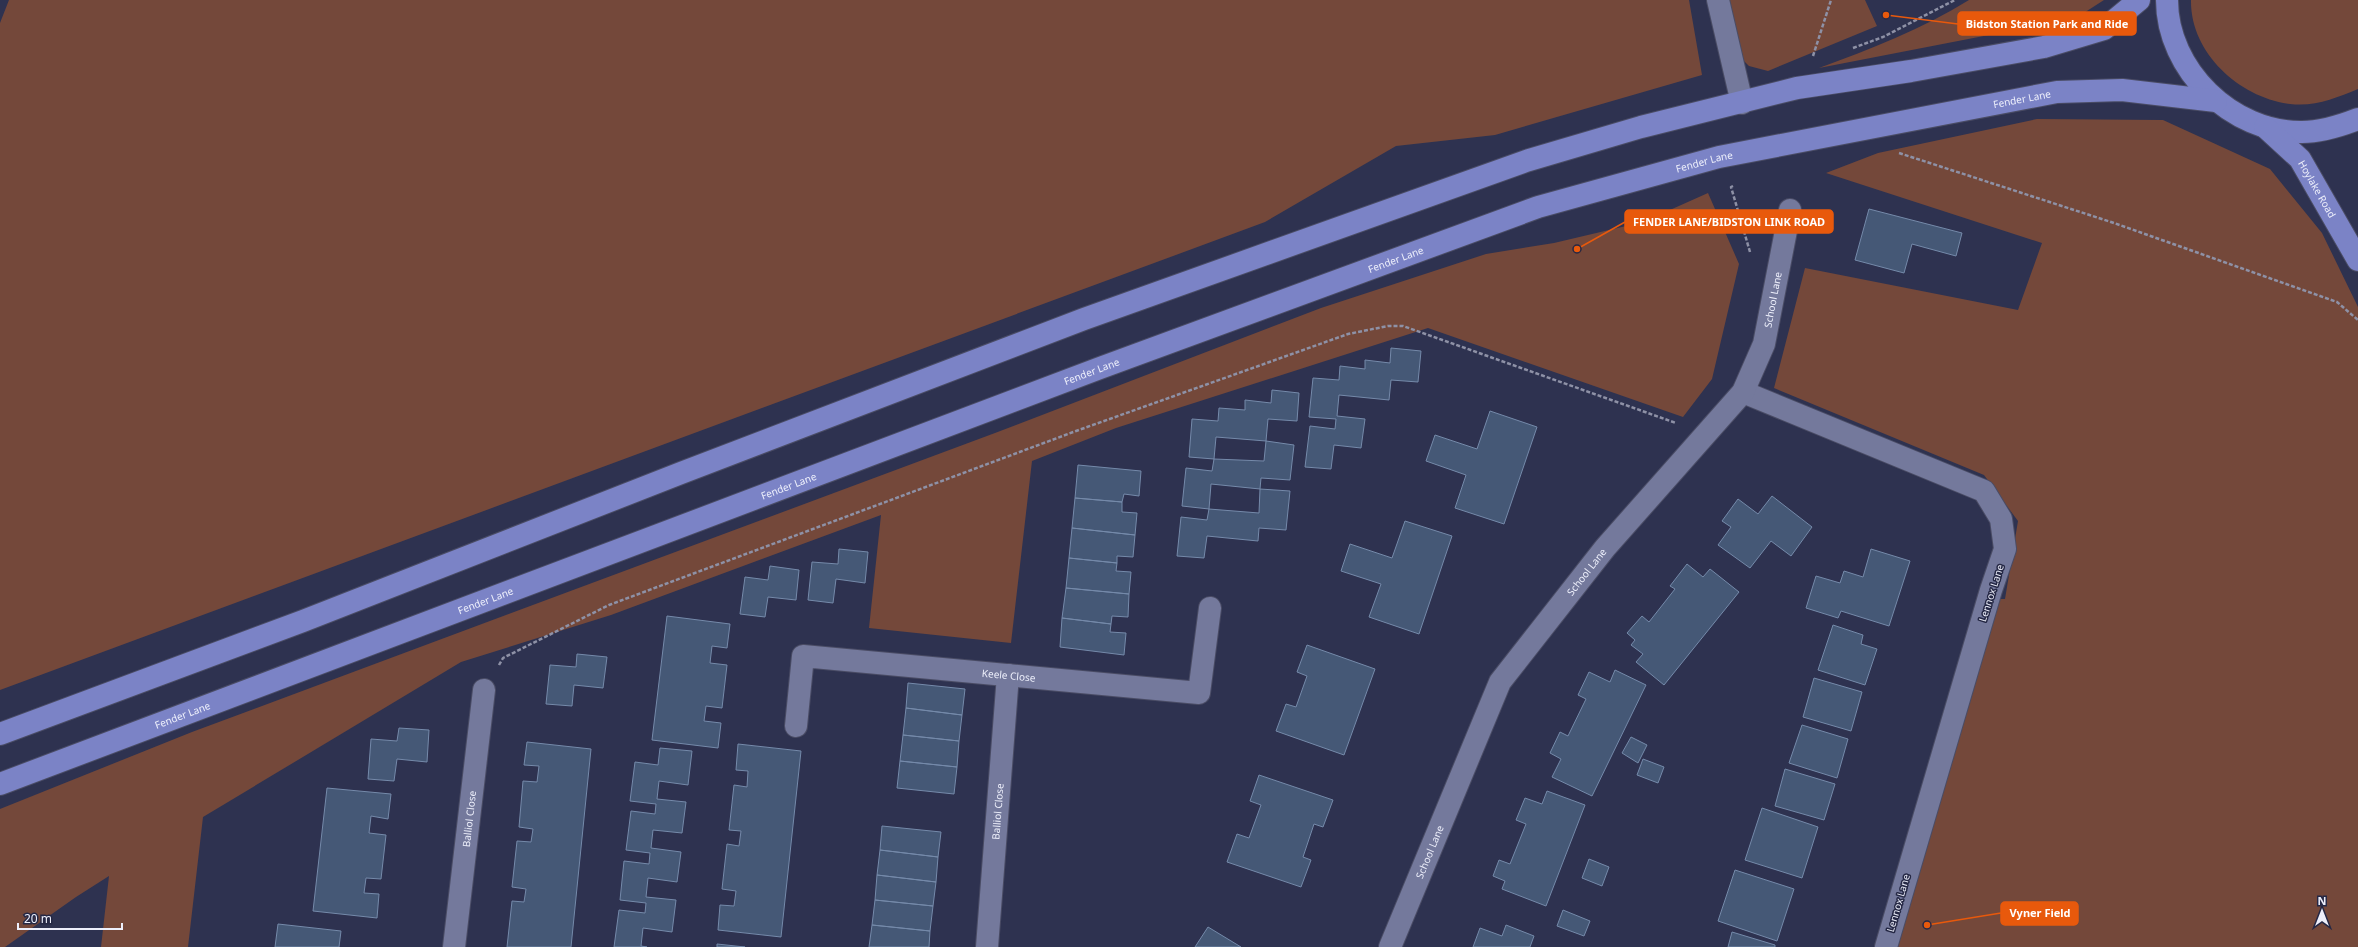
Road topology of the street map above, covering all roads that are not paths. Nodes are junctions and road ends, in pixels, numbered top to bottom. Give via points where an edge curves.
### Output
1 (1718, 0) edge
2 (2139, 0) edge
3 (2167, 0) edge
4 (2216, 101) junction
5 (1742, 103) junction
6 (2358, 119) edge
7 (2265, 127) junction
8 (1790, 210) dead end
9 (2358, 260) edge
10 (1743, 392) junction
11 (1210, 608) dead end
12 (1008, 675) junction
13 (484, 690) road end
14 (796, 726) dead end
15 (0, 734) edge
16 (0, 784) edge
17 (454, 947) edge
18 (987, 947) edge
19 (1390, 947) edge
20 (1886, 947) edge

1 - 5 street
2 - 5 main road via 2104,29 2044,47 1815,85
3 - 4 main road via 2167,12 2176,45 2193,76
4 - 7 main road via 2240,116
4 - 16 main road, Fender Lane via 2122,90 2057,92 1719,157 1538,207 1092,371
5 - 15 main road via 1641,127 1526,161 1084,320 681,473 311,618
6 - 7 main road via 2337,127 2301,132
7 - 9 main road, Hoylake Road via 2300,159
8 - 10 street, School Lane via 1764,344
10 - 19 street, School Lane via 1605,548 1500,682
10 - 20 street, Lennox Lane via 1984,491 2001,519 2005,549 1990,590
11 - 12 street, Keele Close via 1199,693
12 - 14 street, Keele Close via 803,656
12 - 18 street, Balliol Close
13 - 17 street, Balliol Close

